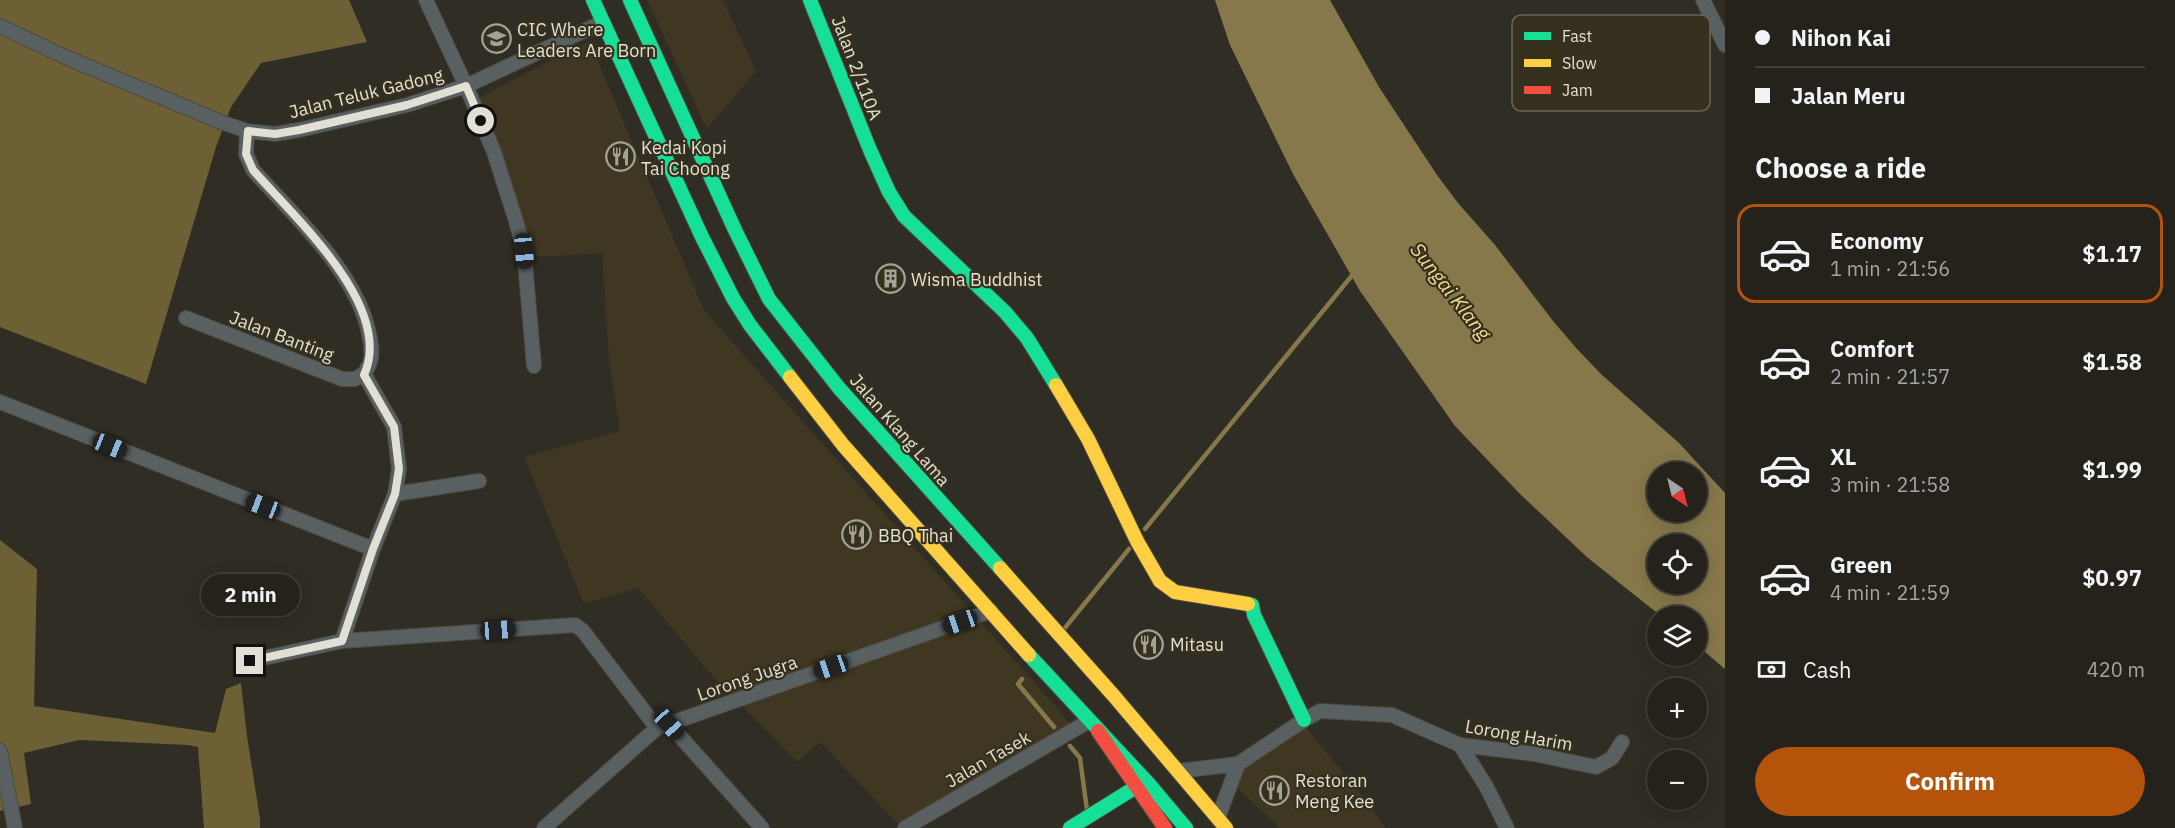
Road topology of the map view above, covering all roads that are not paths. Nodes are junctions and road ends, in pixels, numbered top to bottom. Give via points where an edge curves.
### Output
1 (426, 0) edge
2 (592, 0) edge
3 (630, 0) edge
4 (810, 0) edge
5 (1703, 0) edge
6 (603, 22) junction
7 (0, 26) edge
8 (1725, 45) edge
9 (466, 86) junction
10 (248, 131) junction
11 (186, 318) dead end
12 (534, 366) dead end
13 (364, 375) junction
14 (0, 402) edge
15 (479, 481) dead end
16 (395, 494) junction
17 (373, 549) junction
18 (991, 611) junction
19 (342, 641) junction
20 (250, 661) dead end
21 (1304, 720) junction
22 (663, 726) junction
23 (1094, 726) junction
24 (1622, 742) dead end
25 (1460, 745) junction
26 (0, 751) edge
27 (1238, 764) junction
28 (1179, 771) junction
29 (1136, 787) junction
30 (1222, 823) edge
31 (15, 828) edge
32 (544, 828) edge
33 (762, 828) edge
34 (905, 828) edge
35 (1070, 828) edge
36 (1165, 828) edge
37 (1186, 828) edge
38 (1507, 828) edge

1 - 9 street
2 - 6 main road
3 - 28 main road, Jalan Klang Lama via 769,299 839,388
4 - 21 main road, Jalan 2/110A via 870,150 904,216 1027,338 1088,439 1160,581 1175,592 1252,605
5 - 8 street
6 - 9 street, Jalan Teluk Gadong
6 - 18 main road via 707,247 750,324 843,445
7 - 10 street, Jalan Teluk Gadong via 65,57
9 - 10 street, Jalan Teluk Gadong via 407,105 299,130 275,134
9 - 12 street via 494,152 524,251
10 - 13 street via 246,154 253,170 335,265 359,301 371,347
11 - 13 street, Jalan Banting via 342,379
13 - 16 street via 394,427 399,469
14 - 17 street
15 - 16 street
16 - 17 street
17 - 19 street
18 - 22 street, Lorong Jugra
18 - 23 main road
19 - 20 street
19 - 22 street via 575,625
21 - 25 street, Lorong Harim via 1320,711 1392,716
21 - 27 street, Lorong Harim
22 - 32 street, Lorong Jugra
22 - 33 street
23 - 29 main road
23 - 34 street, Jalan Tasek
23 - 37 main road
24 - 25 street, Lorong Harim via 1612,758 1596,767
25 - 38 street
26 - 31 street
27 - 28 street, Lorong Harim
27 - 30 street
28 - 30 main road, Jalan Klang Lama
29 - 35 main road
29 - 36 main road

